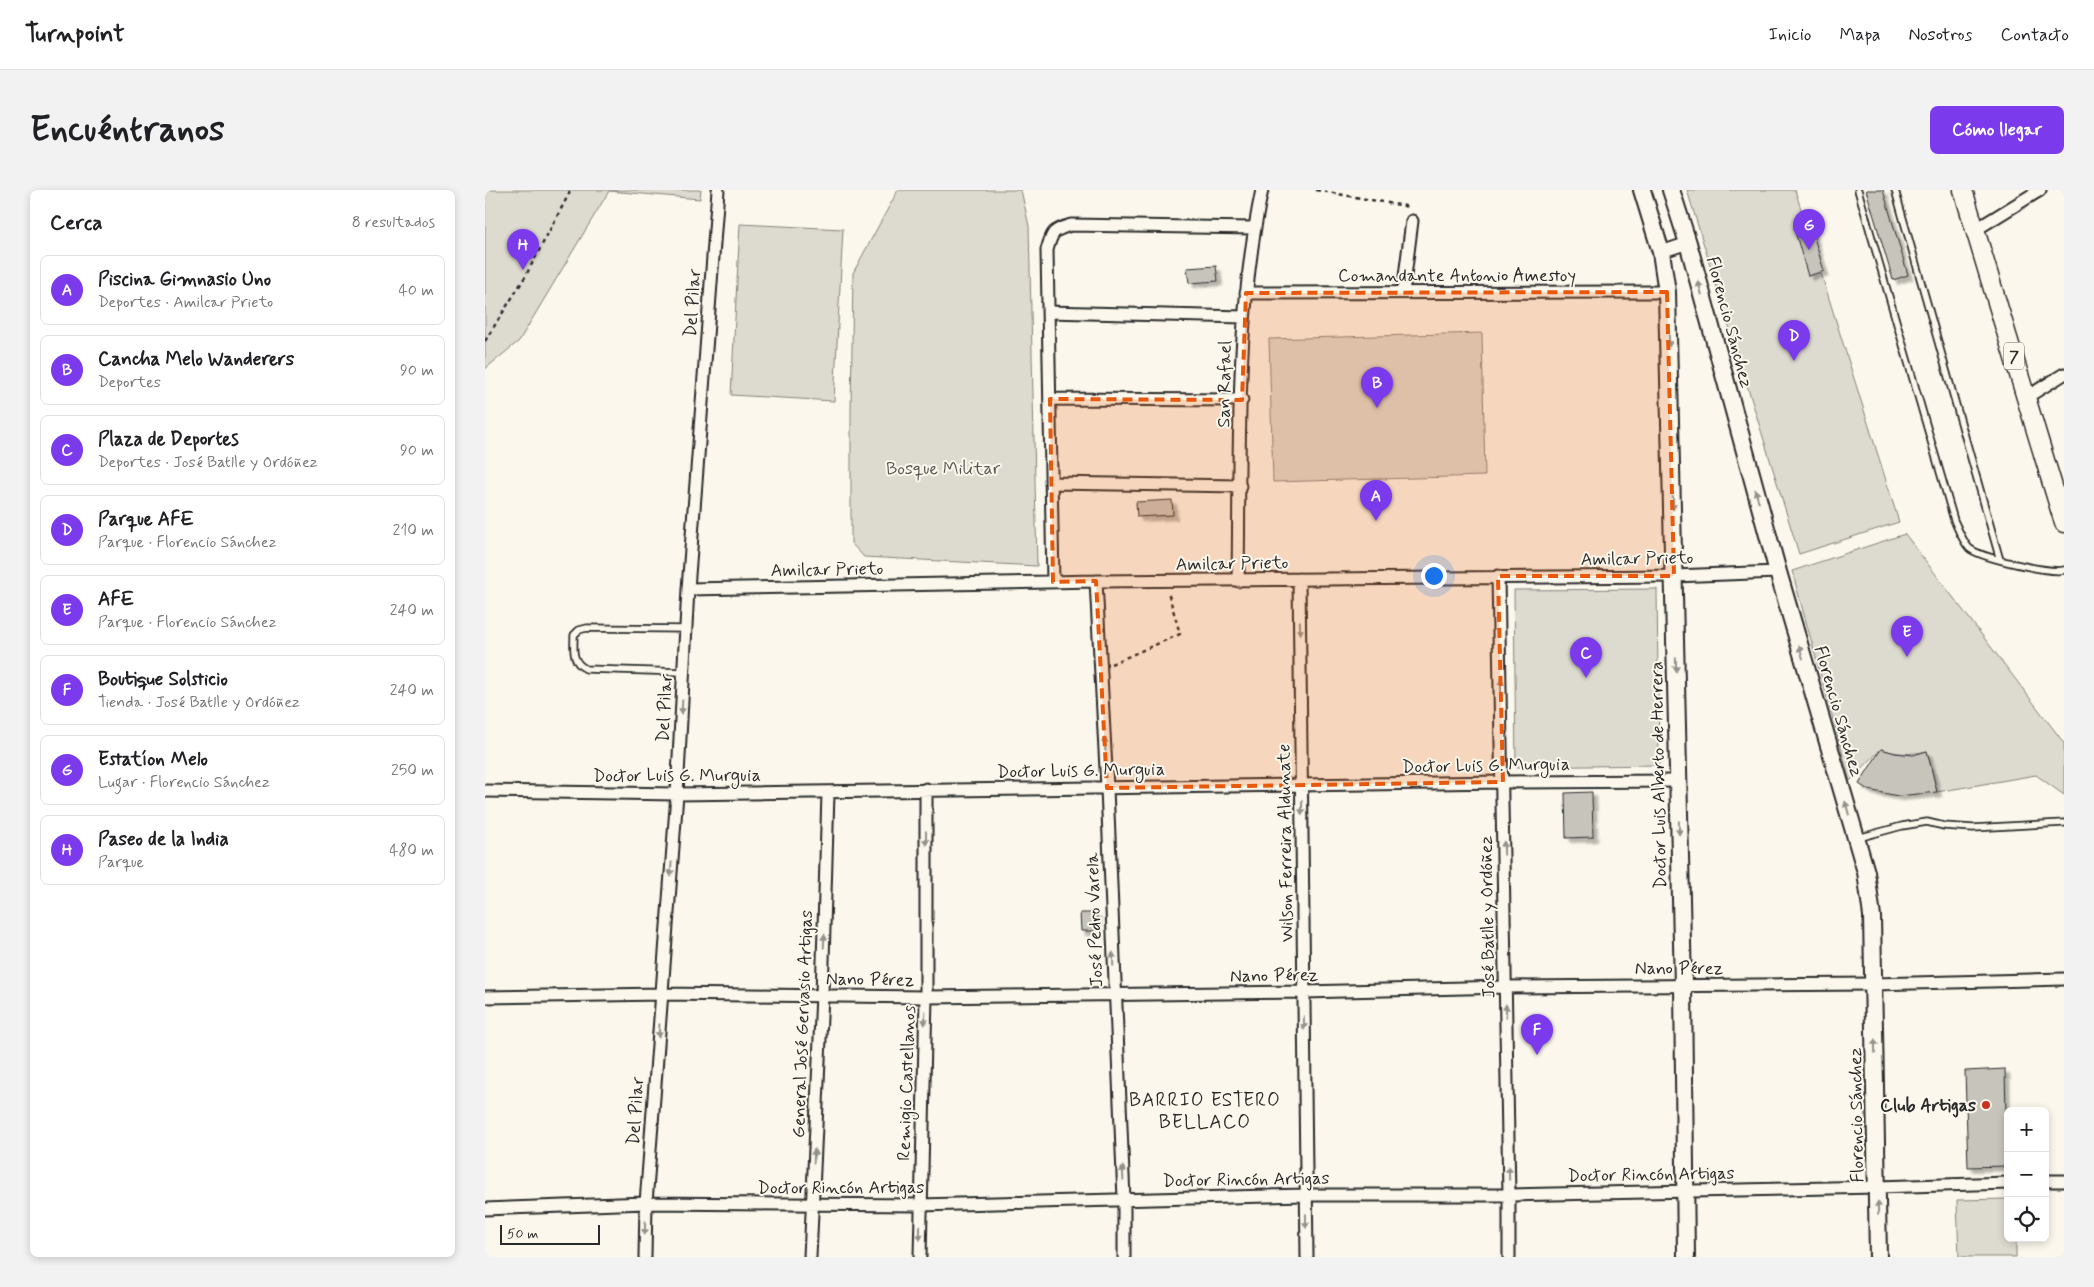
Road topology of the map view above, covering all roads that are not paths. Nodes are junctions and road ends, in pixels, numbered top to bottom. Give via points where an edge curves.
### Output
1 (718, 190) edge
2 (1263, 190) edge
3 (1642, 190) edge
4 (1671, 190) edge
5 (1858, 190) edge
6 (1895, 190) edge
7 (1963, 190) edge
8 (2040, 190) edge
9 (1412, 221) road end
10 (1254, 228) junction
11 (1975, 230) junction
12 (1688, 244) junction
13 (1661, 252) junction
14 (1403, 292) junction
15 (1667, 292) junction
16 (1246, 293) junction
17 (1048, 312) junction
18 (1243, 317) junction
19 (2064, 374) edge
20 (2027, 397) junction
21 (1050, 399) junction
22 (1242, 400) junction
23 (1051, 483) junction
24 (1240, 486) junction
25 (2064, 524) edge
26 (2000, 560) junction
27 (2064, 570) edge
28 (1778, 572) junction
29 (1498, 576) junction
30 (1675, 576) junction
31 (1299, 579) junction
32 (1096, 581) junction
33 (1238, 581) junction
34 (1053, 582) junction
35 (688, 589) junction
36 (686, 629) junction
37 (683, 672) junction
38 (1503, 782) junction
39 (1678, 782) junction
40 (1302, 785) junction
41 (1107, 788) junction
42 (926, 789) junction
43 (485, 791) edge
44 (828, 792) junction
45 (677, 794) junction
46 (2064, 823) edge
47 (1856, 839) junction
48 (2064, 979) edge
49 (1874, 984) junction
50 (1683, 986) junction
51 (1505, 987) junction
52 (1304, 992) junction
53 (661, 994) junction
54 (1114, 994) junction
55 (822, 995) junction
56 (485, 997) edge
57 (926, 997) junction
58 (2049, 1181) edge
59 (2064, 1181) edge
60 (2004, 1183) edge
61 (1877, 1188) junction
62 (1685, 1190) junction
63 (1306, 1195) junction
64 (1509, 1195) junction
65 (1124, 1199) junction
66 (646, 1203) junction
67 (920, 1205) junction
68 (811, 1206) junction
69 (485, 1209) edge
70 (645, 1257) edge
71 (810, 1257) edge
72 (921, 1257) edge
73 (1124, 1257) edge
74 (1307, 1257) edge
75 (1509, 1257) edge
76 (1686, 1257) edge
77 (1878, 1257) edge

1 - 35 street, Del Pilar
2 - 10 street, San Rafael
3 - 13 street
4 - 12 street, Florencio Sánchez
5 - 26 lane via 1954,520 1970,549
6 - 26 lane
7 - 11 main road, 7
8 - 11 street
9 - 14 street
10 - 16 street, San Rafael
10 - 17 street via 1071,224 1056,229 1047,250
11 - 20 main road, 7
12 - 13 street
28 -> 12 street, Florencio Sánchez
13 - 15 street
14 - 15 street, Comandante Antonio Amestoy
14 - 16 street, Comandante Antonio Amestoy
15 -> 30 street, Doctor Luis Alberto de Herrera
16 - 18 street, San Rafael
17 - 18 street
17 - 21 street
18 - 22 street, San Rafael
19 - 20 street
20 - 25 main road, 7
21 - 22 street
21 - 23 street
22 - 24 street, San Rafael
23 - 24 street
23 - 34 street
24 - 33 street, San Rafael
26 - 27 lane via 2048,571
28 - 30 street, Amilcar Prieto
47 -> 28 street, Florencio Sánchez
29 - 30 street, Amilcar Prieto
29 - 31 street, Amilcar Prieto
38 -> 29 street, José Batlle y Ordóñez
30 -> 39 street, Doctor Luis Alberto de Herrera
31 - 33 street, Amilcar Prieto
31 -> 40 street, Wilson Ferreira Aldunate
32 - 33 street, Amilcar Prieto
32 - 34 street, Amilcar Prieto
41 -> 32 street, José Pedro Varela
34 - 35 street, Amilcar Prieto
35 - 36 street, Del Pilar
36 - 37 street, Del Pilar
36 - 37 lane via 587,628 575,635 574,659 586,669
37 -> 45 street, Del Pilar
38 - 39 street, Doctor Luis G. Murguia
38 - 40 street, Doctor Luis G. Murguia
51 -> 38 street, José Batlle y Ordóñez
39 -> 50 street, Doctor Luis Alberto de Herrera
40 - 41 street, Doctor Luis G. Murguia
40 -> 52 street, Wilson Ferreira Aldunate
41 - 42 street, Doctor Luis G. Murguia
54 -> 41 street, José Pedro Varela
42 - 44 street, Doctor Luis G. Murguia
42 -> 57 street, Remigio Castellanos
43 - 45 street, Doctor Luis G. Murguia
44 - 45 street, Doctor Luis G. Murguia
55 -> 44 street, General José Gervasio Artigas
45 -> 53 street, Del Pilar
46 - 47 lane via 1973,828 1927,822
47 - 49 street, Florencio Sánchez via 1866,872 1872,916
48 - 49 street, Nano Pérez
49 - 50 street, Nano Pérez
61 -> 49 street, Florencio Sánchez
50 - 51 street, Nano Pérez
50 - 62 street, Doctor Luis Alberto de Herrera
51 - 52 street, Nano Pérez
64 -> 51 street, José Batlle y Ordóñez
52 - 54 street, Nano Pérez
52 -> 63 street, Wilson Ferreira Aldunate
53 - 55 street, Nano Pérez
53 - 56 street, Nano Pérez
53 -> 66 street, Del Pilar
54 - 57 street, Nano Pérez
65 -> 54 street, José Pedro Varela
55 - 57 street, Nano Pérez
68 -> 55 street, General José Gervasio Artigas
57 -> 67 street, Remigio Castellanos
58 - 59 street
60 - 61 street, Doctor Rincón Artigas
61 - 62 street, Doctor Rincón Artigas
77 -> 61 street, Florencio Sánchez
62 - 64 street, Doctor Rincón Artigas
62 - 76 street, Doctor Luis Alberto de Herrera
63 - 64 street, Doctor Rincón Artigas
63 - 65 street, Doctor Rincón Artigas
63 -> 74 street, Wilson Ferreira Aldunate
64 - 75 street, José Batlle y Ordóñez
65 - 67 street, Doctor Rincón Artigas
65 - 73 street, José Pedro Varela
66 - 68 street, Doctor Rincón Artigas
66 - 69 street, Doctor Rincón Artigas
66 -> 70 street, Del Pilar
67 - 68 street, Doctor Rincón Artigas
67 -> 72 street, Remigio Castellanos
68 - 71 street, General José Gervasio Artigas

